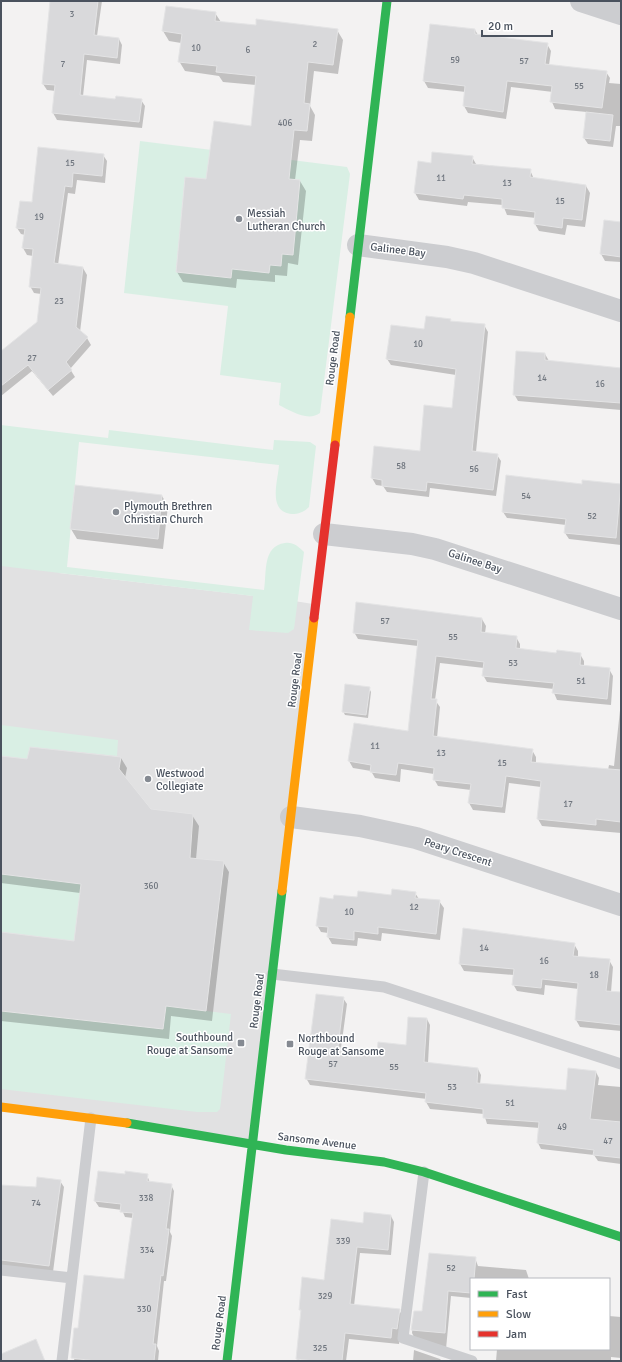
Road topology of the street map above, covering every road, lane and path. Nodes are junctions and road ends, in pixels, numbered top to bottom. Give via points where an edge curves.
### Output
1 (387, 1) edge
2 (581, 1) edge
3 (621, 14) edge
4 (358, 245) junction
5 (621, 311) edge
6 (324, 534) junction
7 (621, 609) edge
8 (291, 817) junction
9 (621, 905) edge
10 (272, 974) junction
11 (621, 1064) edge
12 (1, 1107) edge
13 (91, 1118) junction
14 (252, 1144) junction
15 (424, 1172) junction
16 (621, 1237) edge
17 (1, 1270) edge
18 (72, 1278) junction
19 (62, 1361) edge
20 (226, 1361) edge
21 (472, 1361) edge

1 - 4 street, Rouge Road
2 - 3 street
4 - 5 street, Galinee Bay via 474,263
4 - 6 street, Rouge Road
6 - 7 street, Galinee Bay via 435,549
6 - 8 street, Rouge Road
8 - 9 street, Peary Crescent via 360,826 409,836
8 - 10 street, Rouge Road
10 - 11 lane via 384,987
10 - 14 street, Rouge Road
12 - 13 street, Sansome Avenue
13 - 14 street, Sansome Avenue
13 - 18 lane
14 - 15 street, Sansome Avenue via 384,1162
14 - 20 street, Rouge Road
15 - 16 street, Sansome Avenue
15 - 21 lane via 403,1338
17 - 18 lane
18 - 19 lane

